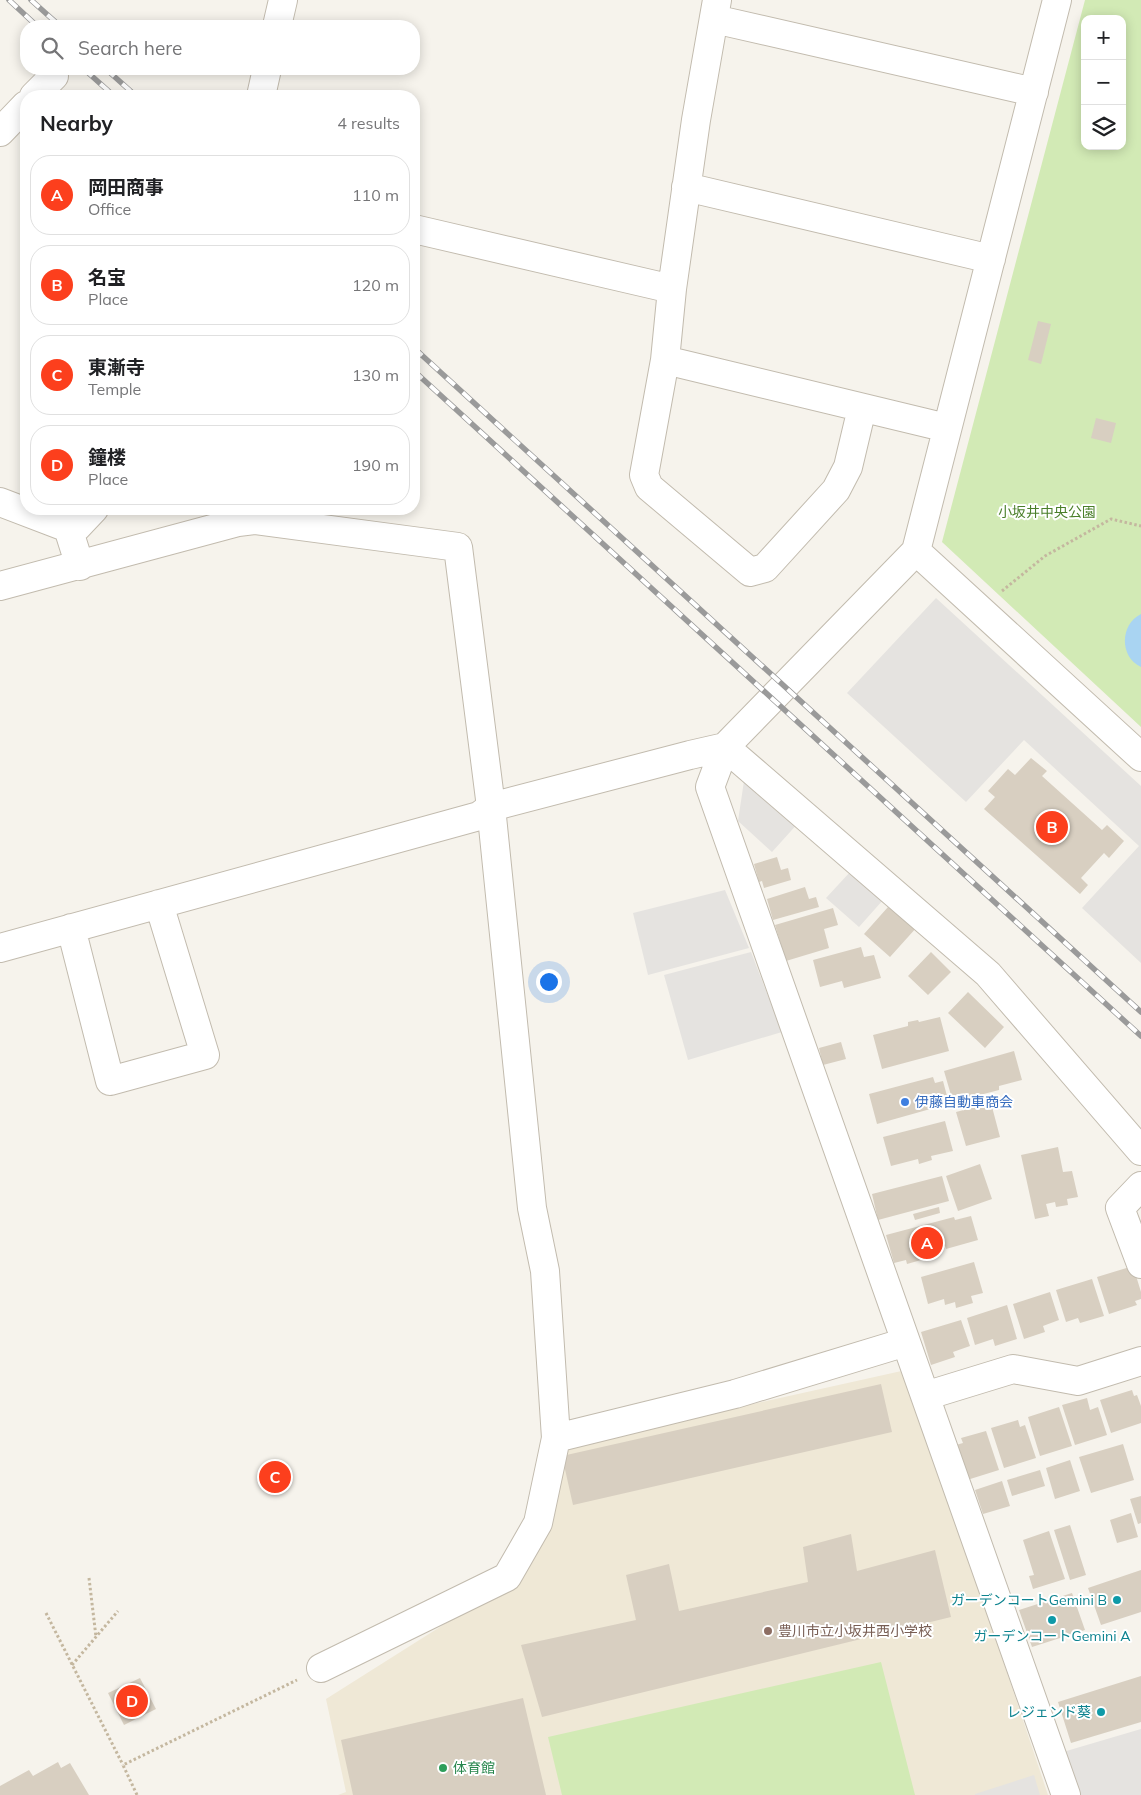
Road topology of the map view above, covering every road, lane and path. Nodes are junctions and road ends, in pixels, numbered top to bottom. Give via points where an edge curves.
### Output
1 (283, 0) edge
2 (1057, 0) edge
3 (716, 10) edge
4 (278, 20) edge
5 (266, 75) edge
6 (54, 76) dead end
7 (40, 90) edge
8 (262, 90) edge
9 (1034, 92) junction
10 (20, 110) edge
11 (0, 132) edge
12 (686, 187) junction
13 (420, 230) edge
14 (991, 259) junction
15 (672, 288) junction
16 (665, 360) junction
17 (862, 408) junction
18 (947, 428) junction
19 (0, 502) edge
20 (20, 510) edge
21 (34, 515) edge
22 (88, 515) edge
23 (1141, 526) edge
24 (68, 528) junction
25 (916, 551) junction
26 (80, 566) junction
27 (0, 586) edge
28 (984, 613) junction
29 (725, 747) junction
30 (1141, 757) edge
31 (491, 807) junction
32 (159, 904) junction
33 (71, 928) junction
34 (0, 948) edge
35 (1141, 1151) edge
36 (1141, 1186) edge
37 (1141, 1264) edge
38 (906, 1342) junction
39 (1141, 1361) edge
40 (925, 1396) junction
41 (556, 1438) junction
42 (88, 1578) dead end
43 (118, 1611) dead end
44 (46, 1613) dead end
45 (96, 1637) junction
46 (72, 1665) junction
47 (322, 1668) joint
48 (123, 1765) junction
49 (137, 1795) edge
50 (1066, 1795) edge

1 - 4 street
2 - 9 street
3 - 9 street
3 - 12 street
5 - 8 street
6 - 7 street
9 - 14 street
10 - 11 street
12 - 14 street
12 - 15 street
13 - 15 street
14 - 18 street
15 - 16 street
16 - 17 street
16 - 17 street via 644,474 646,481 649,487 750,572 765,568 836,490 848,467
17 - 18 street
18 - 25 street
19 - 20 street
21 - 24 street
22 - 24 street via 77,527
23 - 28 path via 1112,519 1088,532 1045,556 1001,592
24 - 26 street
25 - 28 street
25 - 29 street
26 - 27 street
26 - 31 street via 255,520 458,547
28 - 30 street
29 - 31 street
29 - 35 street via 988,974
29 - 38 street via 710,787
31 - 32 street via 479,816
31 - 41 street via 532,1208 545,1271
32 - 33 street
32 - 33 street via 205,1055 110,1081
33 - 34 street
36 - 37 street via 1120,1208
38 - 40 street
38 - 41 street via 735,1394
39 - 40 street via 1078,1381 1013,1369
40 - 50 street
41 - 47 street via 538,1523 507,1577
42 - 45 path
43 - 45 path
44 - 46 path
45 - 46 path
46 - 48 path
47 - 48 path
48 - 49 path

